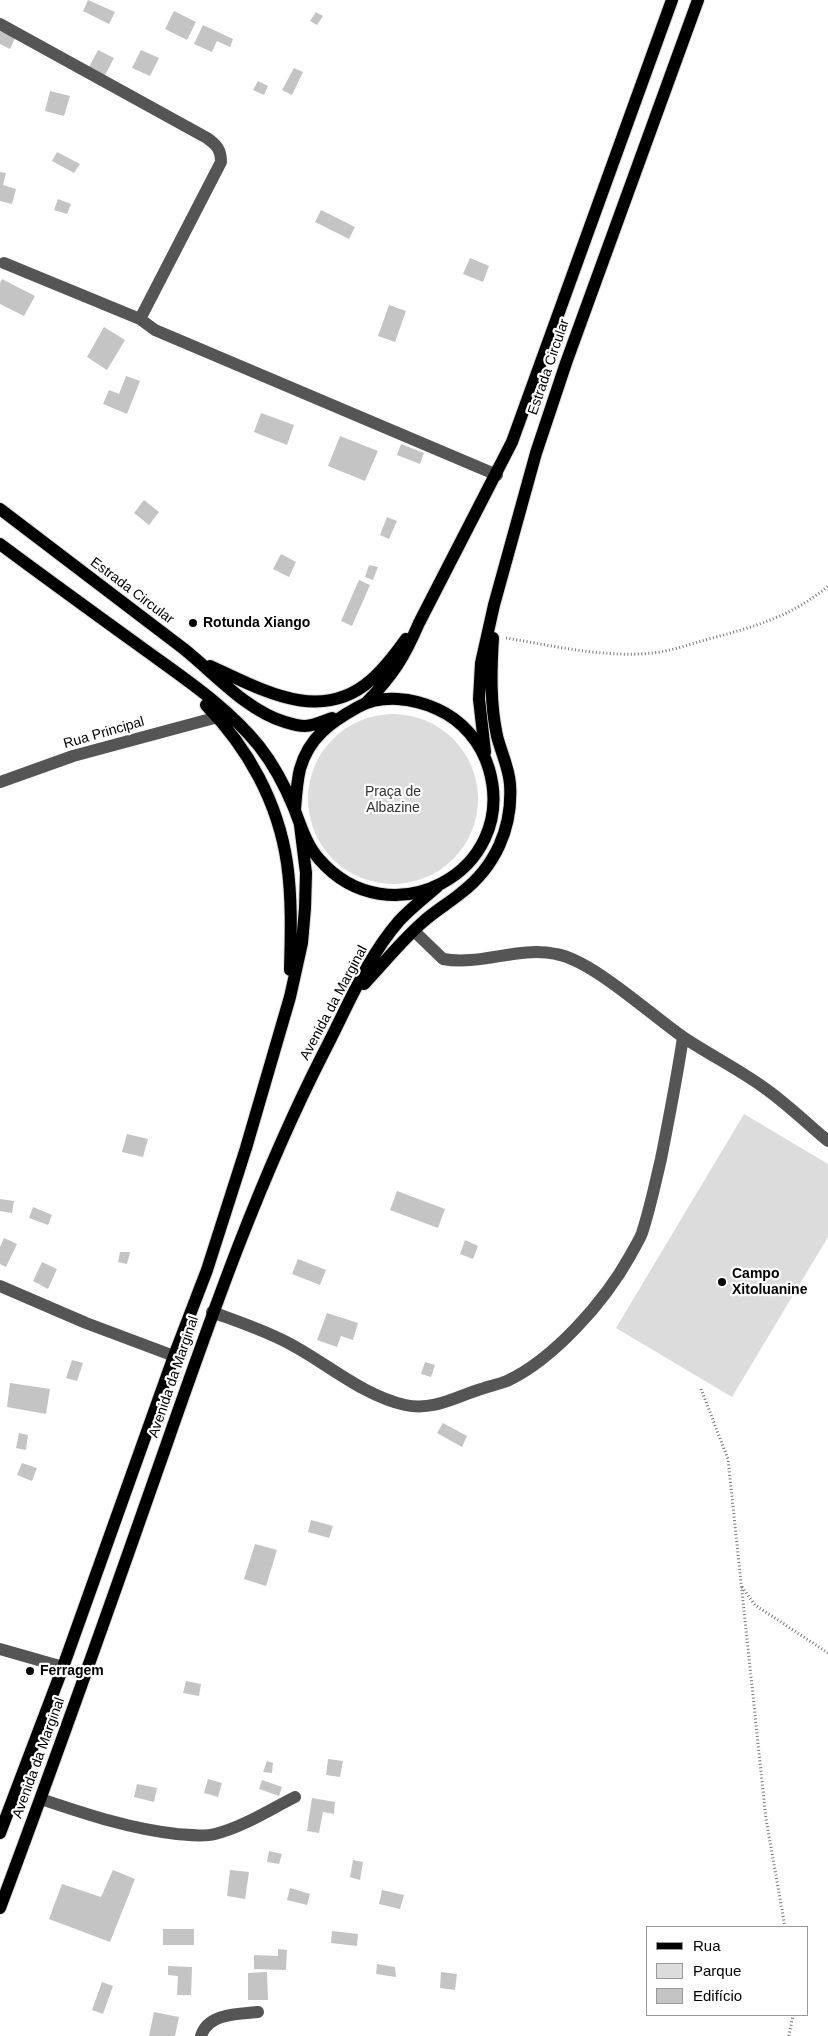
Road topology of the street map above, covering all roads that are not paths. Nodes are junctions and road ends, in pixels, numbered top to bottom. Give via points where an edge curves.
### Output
1 (672, 0) edge
2 (698, 0) edge
3 (0, 24) edge
4 (4, 263) dead end
5 (140, 319) junction
6 (497, 475) junction
7 (0, 510) edge
8 (0, 544) edge
9 (494, 605) junction
10 (419, 623) junction
11 (160, 660) junction
12 (200, 662) junction
13 (366, 702) junction
14 (353, 710) junction
15 (218, 718) junction
16 (485, 755) junction
17 (0, 782) edge
18 (294, 809) junction
19 (300, 824) junction
20 (437, 887) junction
21 (414, 931) junction
22 (354, 995) junction
23 (290, 997) junction
24 (683, 1037) junction
25 (828, 1141) edge
26 (0, 1286) edge
27 (212, 1312) junction
28 (174, 1356) junction
29 (0, 1649) edge
30 (64, 1667) junction
31 (295, 1797) dead end
32 (41, 1799) junction
33 (0, 1833) edge
34 (0, 1908) edge
35 (258, 2012) dead end
36 (201, 2036) edge

1 - 6 main road, Estrada Circular via 533,388
2 - 9 main road, Estrada Circular via 566,363 536,453
3 - 5 street via 207,138 217,145 221,153 221,162
4 - 5 street
5 - 6 street via 156,330
6 - 10 main road, Estrada Circular
7 - 12 main road, Estrada Circular
8 - 11 main road
9 - 16 main road, Estrada Circular via 481,663 479,699
9 - 21 main road via 491,702 510,782 507,826 495,856 482,873
10 - 12 main road via 371,680 349,694 326,701 302,701 275,695
10 - 13 main road, Estrada Circular via 397,668
11 - 15 main road
11 - 18 main road via 213,701 258,746 280,776
12 - 14 main road, Estrada Circular via 225,685 261,711 283,722 307,727
13 - 14 main road
13 - 16 main road via 394,698 422,702 448,714 469,732
14 - 18 main road via 329,724 312,742 300,768
15 - 17 street, Rua Principal via 73,756
15 - 23 main road via 251,761 279,826 287,863 291,923
16 - 20 main road via 494,785 492,816 482,845 462,870
18 - 19 main road
19 - 20 main road via 312,850 330,872 354,887 381,895 410,895
19 - 23 main road, Avenida da Marginal via 306,873 305,908 302,943
20 - 22 main road, Avenida da Marginal via 401,919 384,940
21 - 22 main road
21 - 24 street via 438,956 448,960 534,951 558,954 600,976
22 - 27 main road, Avenida da Marginal via 275,1157
23 - 28 main road, Avenida da Marginal via 207,1270
24 - 25 street via 770,1091
24 - 27 street via 673,1100 642,1234 621,1272 599,1302 569,1336 527,1369 506,1381 443,1403 428,1407 406,1405 384,1399 357,1385 289,1343
26 - 28 street
27 - 32 main road, Avenida da Marginal
28 - 30 main road, Avenida da Marginal
29 - 30 street
30 - 33 main road, Avenida da Marginal
31 - 32 street via 229,1830 196,1835 110,1822
32 - 34 main road, Avenida da Marginal
35 - 36 street via 216,2020

